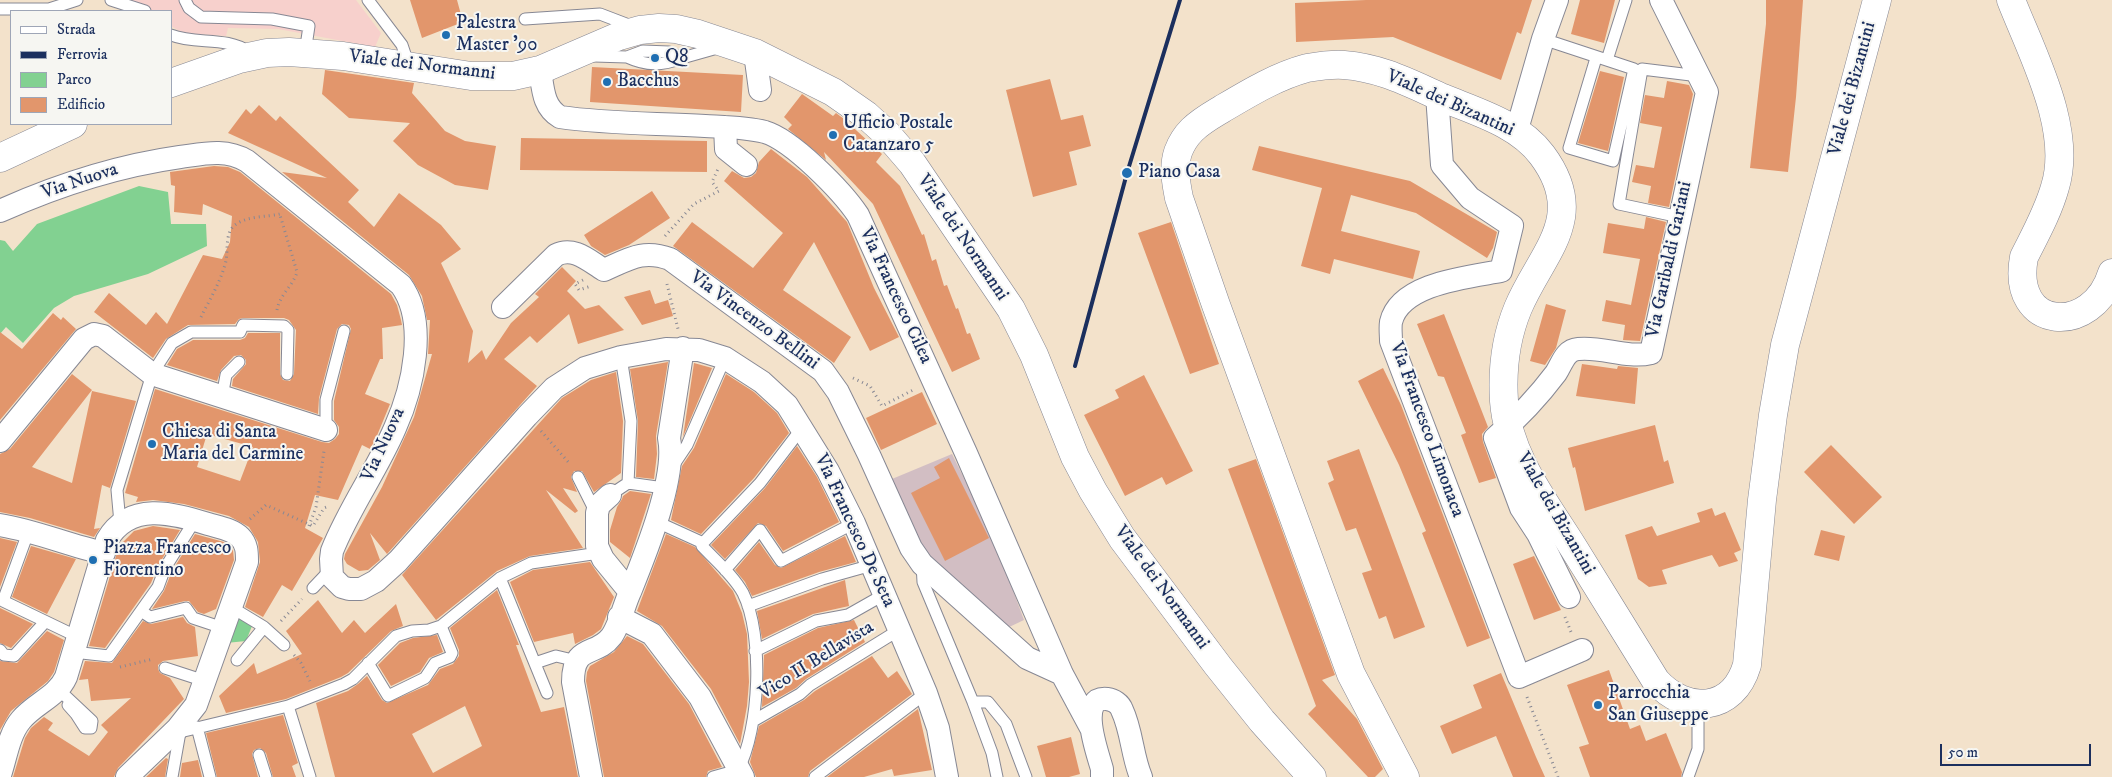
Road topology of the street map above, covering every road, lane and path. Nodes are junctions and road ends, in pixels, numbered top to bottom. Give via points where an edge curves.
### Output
1 (77, 0) edge
2 (111, 0) edge
3 (185, 0) edge
4 (368, 0) edge
5 (1557, 0) edge
6 (1626, 0) edge
7 (1661, 0) edge
8 (1877, 0) edge
9 (2011, 0) edge
10 (0, 9) edge
11 (142, 10) edge
12 (525, 19) dead end
13 (640, 30) junction
14 (172, 34) edge
15 (1543, 39) junction
16 (730, 44) junction
17 (305, 53) junction
18 (755, 53) junction
19 (577, 55) junction
20 (254, 56) junction
21 (1602, 59) junction
22 (410, 67) junction
23 (540, 70) junction
24 (1699, 76) junction
25 (172, 83) edge
26 (760, 90) dead end
27 (1437, 95) junction
28 (71, 125) edge
29 (725, 127) junction
30 (1516, 133) junction
31 (726, 150) junction
32 (0, 158) edge
33 (746, 164) dead end
34 (287, 192) junction
35 (0, 211) edge
36 (280, 214) junction
37 (1680, 217) junction
38 (636, 256) junction
39 (2112, 272) edge
40 (601, 276) junction
41 (666, 279) dead end
42 (503, 307) dead end
43 (274, 325) junction
44 (190, 332) junction
45 (344, 332) dead end
46 (685, 339) junction
47 (622, 357) junction
48 (725, 358) junction
49 (239, 362) dead end
50 (152, 374) junction
51 (287, 374) dead end
52 (829, 378) junction
53 (933, 380) junction
54 (222, 397) junction
55 (527, 416) junction
56 (1508, 426) junction
57 (802, 428) junction
58 (326, 434) junction
59 (0, 441) edge
60 (578, 476) joint
61 (666, 482) junction
62 (619, 489) junction
63 (331, 512) dead end
64 (596, 513) junction
65 (194, 520) junction
66 (656, 522) junction
67 (120, 523) junction
68 (854, 523) junction
69 (0, 525) edge
70 (309, 526) junction
71 (240, 528) junction
72 (29, 530) junction
73 (702, 544) junction
74 (104, 553) junction
75 (599, 553) junction
76 (922, 564) junction
77 (872, 565) junction
78 (331, 570) junction
79 (725, 570) junction
80 (500, 578) junction
81 (313, 588) joint
82 (630, 592) junction
83 (885, 594) junction
84 (1569, 597) joint
85 (748, 606) junction
86 (231, 607) junction
87 (141, 610) junction
88 (620, 617) junction
89 (45, 622) junction
90 (441, 626) junction
91 (223, 628) junction
92 (267, 629) junction
93 (900, 630) junction
94 (75, 644) junction
95 (284, 645) joint
96 (1582, 650) joint
97 (755, 651) junction
98 (1, 653) edge
99 (109, 656) junction
100 (237, 660) dead end
101 (577, 661) junction
102 (534, 663) junction
103 (368, 664) junction
104 (164, 668) joint
105 (1062, 674) junction
106 (1519, 677) junction
107 (205, 681) junction
108 (547, 693) dead end
109 (926, 693) junction
110 (317, 695) junction
111 (973, 702) junction
112 (1698, 704) junction
113 (288, 706) junction
114 (753, 721) junction
115 (1091, 728) junction
116 (185, 729) junction
117 (259, 755) dead end
118 (741, 773) edge
119 (0, 775) edge
120 (127, 777) edge
121 (172, 777) edge
122 (210, 777) edge
123 (266, 777) edge
124 (310, 777) edge
125 (591, 777) edge
126 (714, 777) edge
127 (815, 777) edge
128 (947, 777) edge
129 (997, 777) edge
130 (1026, 777) edge
131 (1102, 777) edge
132 (1141, 777) edge
133 (1312, 777) edge
134 (1405, 777) edge
135 (1558, 777) edge
136 (1688, 777) edge

1 - 10 lane via 49,9
2 - 11 lane
3 - 17 lane via 189,8 201,17 272,19 310,26
4 - 22 lane via 402,45
5 - 15 street
6 - 21 lane
7 - 24 street, Via Garibaldi Gariani
8 - 112 street, Viale dei Bizantini via 1785,345 1762,500 1747,664 1732,693 1715,702
9 - 39 street via 2052,105 2059,148 2056,186 2024,258 2025,294 2031,303 2048,315 2070,316 2100,298
12 - 13 lane via 600,14
13 - 16 street, Viale dei Normanni via 676,29
13 - 19 street, Viale dei Normanni
14 - 20 lane via 236,45
15 - 21 lane
15 - 30 street
16 - 18 street, Viale dei Normanni
16 - 19 lane via 682,58 669,52 643,51 627,57
17 - 20 street, Viale dei Normanni
17 - 22 street, Viale dei Normanni
18 - 26 street
18 - 133 street, Viale dei Normanni via 833,92 866,115 912,163 1011,309 1034,355 1075,456 1122,538 1218,666
19 - 23 street, Viale dei Normanni
20 - 25 street, Viale dei Normanni
21 - 21 lane via 1634,69 1612,161 1569,148
22 - 23 street, Viale dei Normanni via 489,77
23 - 29 street, Via Francesco Cilea via 546,103 560,117
24 - 37 street, Via Garibaldi Gariani via 1706,92
24 - 37 lane via 1642,69 1619,204
27 - 30 street, Viale dei Bizantini via 1500,122
27 - 106 street, Via Francesco Limonaca via 1442,164 1470,198 1512,226 1501,271 1438,283 1403,300 1391,322 1391,341
27 - 134 street, Viale dei Bizantini via 1405,80 1364,68 1342,65 1308,68 1255,90 1202,122 1184,140 1176,167 1179,198 1351,674
28 - 32 street
29 - 31 street
29 - 53 street, Via Francesco Cilea via 765,132 777,137 814,166 851,204
30 - 56 street, Viale dei Bizantini via 1532,143 1552,174 1559,191 1561,220 1553,246 1525,292 1510,330 1504,379
31 - 33 street
31 - 38 path via 712,182 719,191 694,204 662,240
34 - 35 street, Via Nuova via 247,160 217,152 102,172
34 - 36 path
34 - 78 street, Via Nuova via 401,285 412,304 415,318 413,369 396,427 336,542
36 - 43 path via 297,272 278,302
36 - 44 path via 245,220 233,227 220,279
37 - 56 street, Via Garibaldi Gariani via 1651,352 1642,355 1576,348 1567,353 1556,373
38 - 40 street, Via Vincenzo Bellini
38 - 52 street, Via Vincenzo Bellini via 653,254 670,259
40 - 40 path via 575,284 579,290
40 - 42 street via 575,253 562,252
41 - 46 path via 678,329
43 - 44 lane via 243,325 240,332
43 - 51 lane via 288,330
44 - 50 lane via 172,343
45 - 58 lane via 326,400
46 - 47 street
46 - 48 street, Via Francesco De Seta
46 - 61 street via 669,438 672,451
47 - 55 street via 585,368 568,378
47 - 62 lane via 631,422
48 - 57 street, Via Francesco De Seta via 774,392
48 - 61 lane via 687,446
49 - 54 lane via 226,375
50 - 54 street
50 - 59 street via 103,336 88,336
50 - 67 lane via 117,490
52 - 53 path via 856,378 870,386 882,406
52 - 76 street, Via Vincenzo Bellini via 869,455 911,548
53 - 105 street, Via Francesco Cilea
54 - 58 street
55 - 60 path
55 - 78 street via 398,560 376,580 361,589 349,589 336,582
56 - 84 street via 1495,438 1507,474 1521,508 1538,534
56 - 112 street, Viale dei Bizantini via 1526,471 1656,681 1678,699
57 - 68 street, Via Francesco De Seta
57 - 73 lane via 760,483
58 - 70 path via 316,507
60 - 64 lane
61 - 62 lane
61 - 66 street
62 - 64 street via 599,505
63 - 70 path via 329,506 325,506 314,525
64 - 75 street
65 - 67 street via 176,514 152,513
65 - 71 street
65 - 87 lane via 165,568 158,587
66 - 73 lane via 696,538
66 - 82 street
67 - 74 street via 107,540
68 - 77 street, Via Francesco De Seta
68 - 79 lane via 781,561 760,530
69 - 72 street
70 - 71 path via 266,505
71 - 86 street via 248,562
72 - 74 street
72 - 89 lane via 3,601
73 - 79 lane
74 - 94 street
75 - 80 lane via 531,563
75 - 82 street
76 - 105 street, Via Vincenzo Bellini via 1027,658
76 - 111 lane via 923,582
77 - 83 street, Via Francesco De Seta
77 - 85 lane
78 - 81 lane
79 - 85 lane via 737,584
80 - 90 lane
80 - 102 lane
81 - 92 path
82 - 88 street
83 - 93 street, Via Francesco De Seta
83 - 97 lane via 848,615 816,621
84 - 96 path via 1564,619
85 - 97 lane
86 - 91 street
86 - 92 lane
87 - 91 lane via 150,617 186,608 193,618
87 - 99 lane
88 - 101 street via 611,637
88 - 118 street via 652,634 700,697
89 - 94 lane
89 - 98 lane via 14,656
90 - 103 lane via 401,634
90 - 103 lane via 452,653 435,664 425,678 388,696
91 - 107 street
92 - 95 lane
92 - 100 lane
93 - 109 street, Via Francesco De Seta
93 - 114 lane, Vico II Bellavista
94 - 99 lane
94 - 119 street via 63,697 21,720
95 - 110 path via 301,663
96 - 106 street
97 - 114 lane via 758,692
99 - 104 path via 120,667 156,659
101 - 102 lane via 556,656
101 - 125 street via 573,682
102 - 108 lane
103 - 110 lane via 353,679
104 - 107 lane
105 - 115 street, Via Francesco Cilea
106 - 135 path
107 - 116 street
109 - 127 lane
109 - 128 street, Via Francesco De Seta via 938,728
110 - 113 lane
111 - 129 lane via 992,753
111 - 130 lane via 988,702 1002,716
112 - 136 lane via 1698,749
113 - 116 lane
113 - 124 lane
114 - 118 lane
115 - 131 street
115 - 132 street via 1090,717 1095,704 1106,699 1119,705
116 - 120 street
116 - 121 lane
116 - 122 lane
117 - 123 lane
118 - 126 lane

